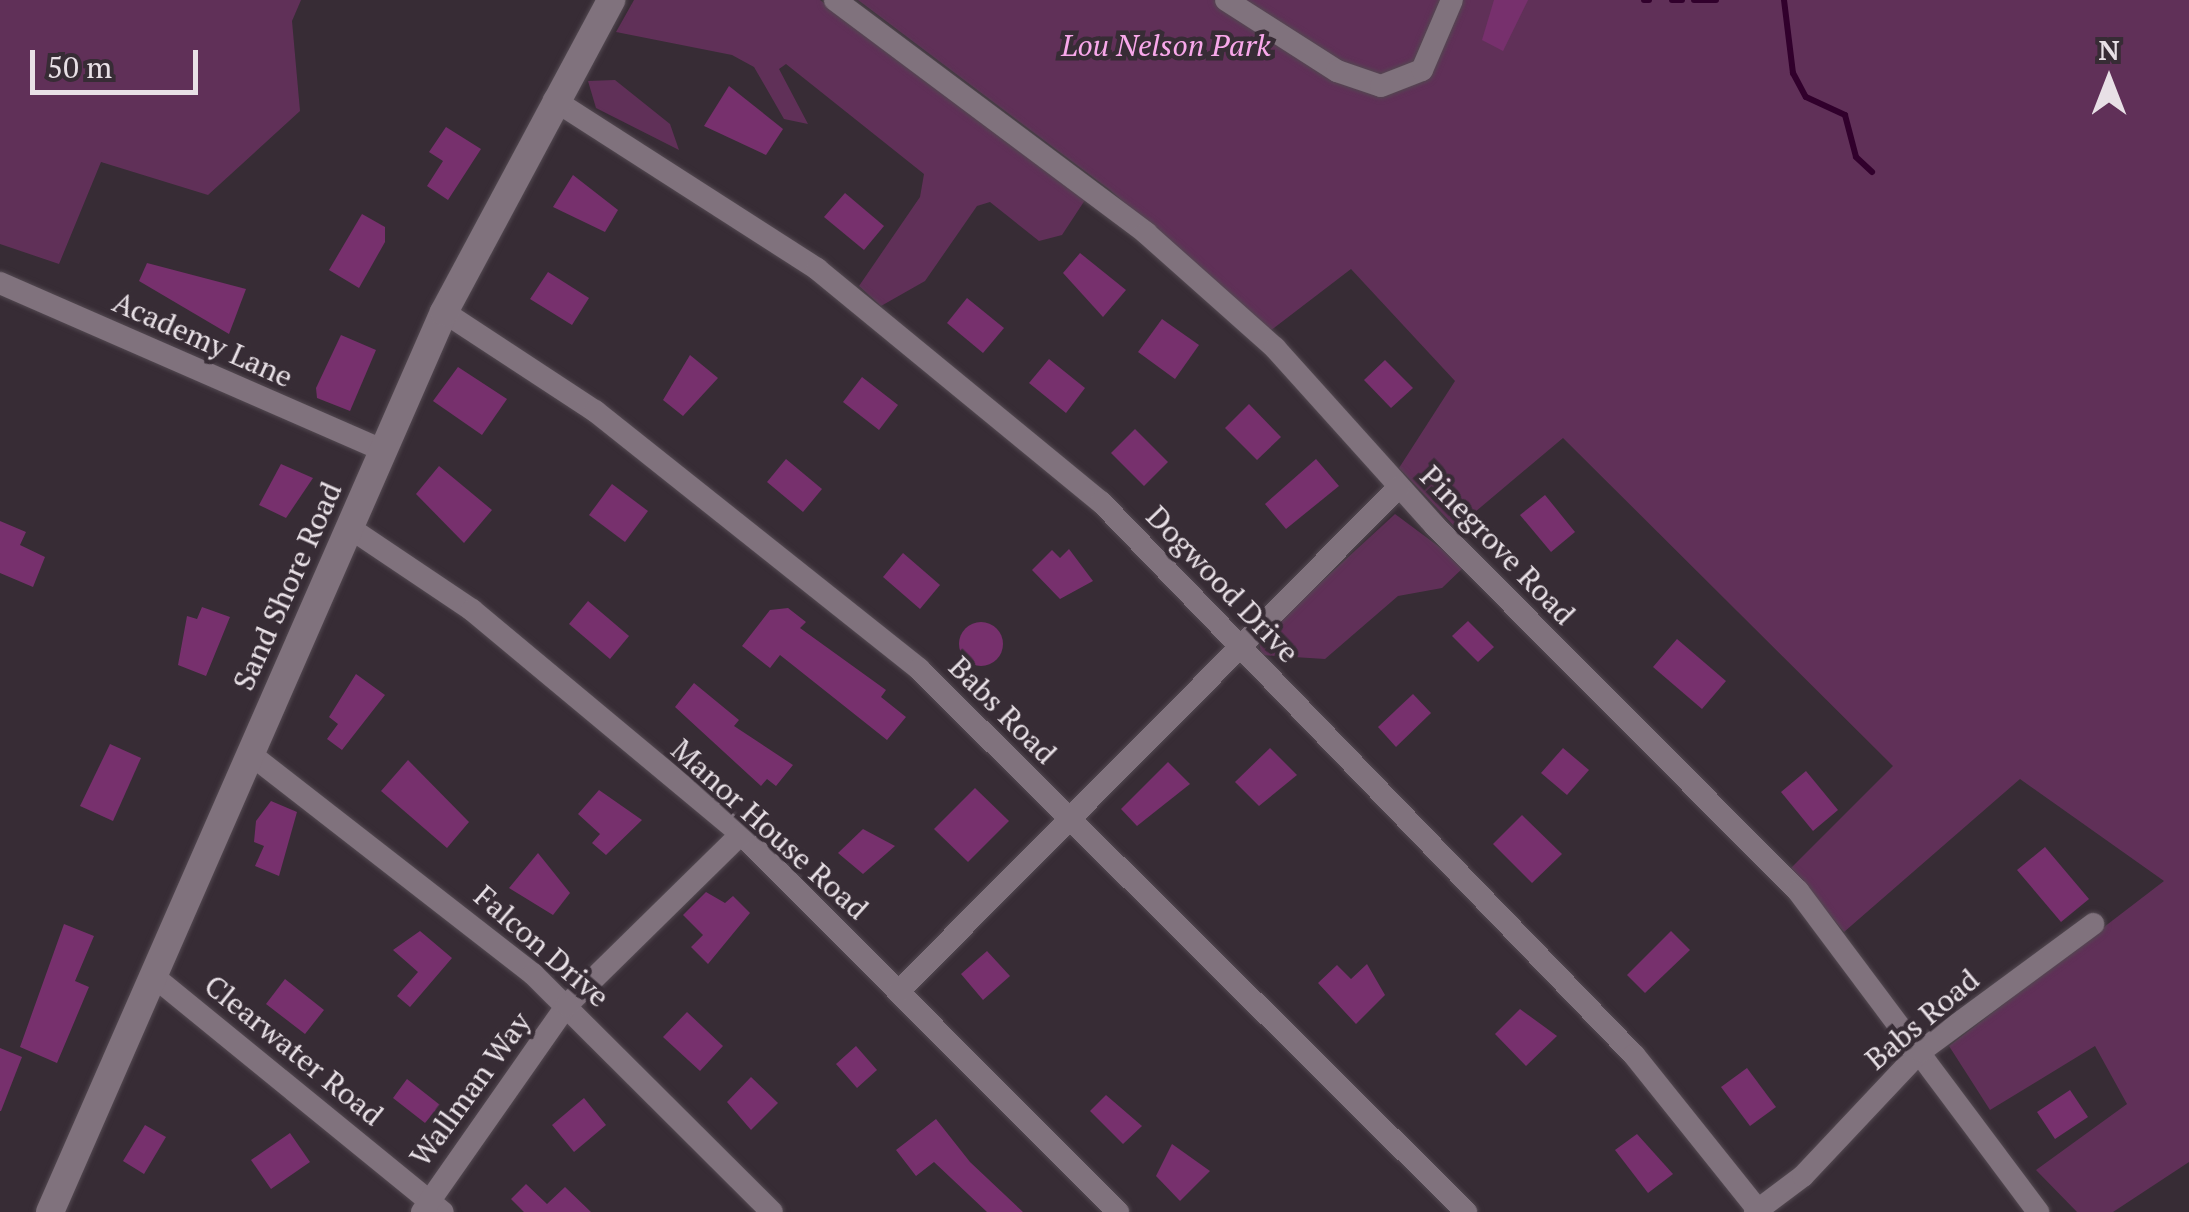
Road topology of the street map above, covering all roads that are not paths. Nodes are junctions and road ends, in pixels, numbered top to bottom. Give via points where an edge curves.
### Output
1 (611, 0) edge
2 (835, 0) edge
3 (1226, 0) edge
4 (1452, 0) edge
5 (554, 100) junction
6 (0, 282) edge
7 (444, 312) junction
8 (383, 450) junction
9 (1399, 487) junction
10 (350, 528) junction
11 (1240, 645) junction
12 (249, 753) junction
13 (1067, 818) junction
14 (741, 834) junction
15 (2093, 924) dead end
16 (152, 975) junction
17 (899, 991) junction
18 (567, 1005) junction
19 (1921, 1051) junction
20 (431, 1208) edge
21 (1756, 1211) edge
22 (50, 1212) edge
23 (772, 1212) edge
24 (1118, 1212) edge
25 (1466, 1212) edge
26 (2038, 1212) edge

1 - 5 street, Sand Shore Road
2 - 9 street, Pinegrove Road via 1204,283
3 - 4 street via 1337,70 1381,86 1422,70
5 - 7 street, Sand Shore Road
5 - 11 street, Dogwood Drive via 817,269 1101,502
6 - 8 street, Academy Lane
7 - 8 street, Sand Shore Road
7 - 13 street, Babs Road via 596,411 853,614 986,731
8 - 10 street, Sand Shore Road
9 - 11 street
9 - 19 street, Pinegrove Road via 1768,858
10 - 12 street, Sand Shore Road
10 - 14 street, Manor House Road via 472,610
11 - 13 street
11 - 21 street, Dogwood Drive via 1634,1055
12 - 16 street, Sand Shore Road
12 - 18 street, Falcon Drive
13 - 17 street
13 - 25 street, Babs Road
14 - 17 street, Manor House Road
14 - 18 street, Wallman Way
15 - 19 street, Babs Road
16 - 20 street, Clearwater Road
16 - 22 street, Sand Shore Road
17 - 24 street, Manor House Road
18 - 20 street, Wallman Way
18 - 23 street, Falcon Drive
19 - 21 street, Babs Road
19 - 26 street, Pinegrove Road

